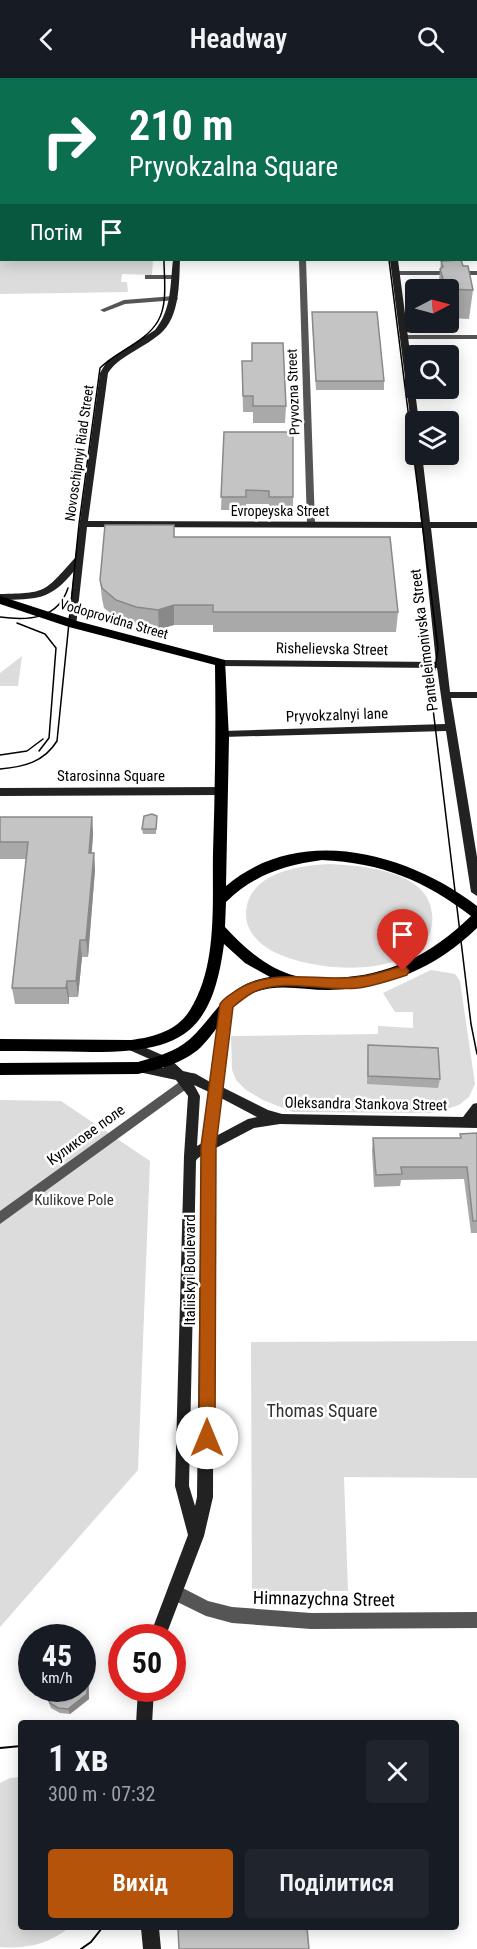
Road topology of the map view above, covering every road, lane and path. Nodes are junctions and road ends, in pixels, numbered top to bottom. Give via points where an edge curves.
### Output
1 (170, 261) edge
2 (176, 261) edge
3 (302, 261) edge
4 (393, 261) edge
5 (396, 273) junction
6 (477, 273) edge
7 (148, 277) dead end
8 (172, 277) junction
9 (171, 298) junction
10 (104, 310) dead end
11 (403, 337) junction
12 (477, 337) edge
13 (413, 411) edge
14 (419, 465) edge
15 (83, 524) junction
16 (311, 524) junction
17 (427, 525) junction
18 (477, 525) edge
19 (79, 559) junction
20 (0, 598) edge
21 (73, 624) junction
22 (221, 663) junction
23 (442, 665) junction
24 (446, 695) junction
25 (477, 695) edge
26 (451, 727) junction
27 (223, 734) junction
28 (223, 791) junction
29 (0, 792) edge
30 (477, 892) edge
31 (219, 901) junction
32 (477, 913) edge
33 (477, 919) edge
34 (219, 929) junction
35 (292, 981) junction
36 (227, 1004) junction
37 (0, 1045) edge
38 (131, 1046) junction
39 (165, 1060) junction
40 (138, 1068) junction
41 (0, 1069) edge
42 (186, 1078) junction
43 (217, 1090) junction
44 (477, 1108) edge
45 (282, 1119) junction
46 (472, 1123) edge
47 (208, 1146) junction
48 (190, 1156) junction
49 (0, 1218) edge
50 (196, 1536) junction
51 (175, 1592) junction
52 (477, 1620) edge
53 (162, 1624) edge
54 (146, 1702) edge
55 (144, 1720) edge
56 (150, 1930) edge
57 (152, 1949) edge

1 - 8 main road, Novoschipnyi Riad Street
2 - 8 main road, Novoschipnyi Riad Street
3 - 16 street, Pryvozna Street
4 - 5 main road
5 - 6 street
5 - 11 main road
7 - 8 street
8 - 9 main road, Novoschipnyi Riad Street
9 - 10 street via 124,302
9 - 15 main road, Novoschipnyi Riad Street via 171,310 158,332 110,363 104,373
11 - 12 street
11 - 13 main road
14 - 17 main road, Panteleimonivska Street
15 - 16 main road, Evropeyska Street
15 - 19 main road, Novoschipnyi Riad Street
16 - 17 main road, Evropeyska Street
17 - 18 main road, Evropeyska Street
17 - 23 main road, Panteleimonivska Street
19 - 20 main road via 47,591
19 - 21 main road, Novoschipnyi Riad Street
20 - 21 main road, Vodoprovidna Street
21 - 22 main road, Vodoprovidna Street
22 - 23 main road, Rishelievska Street
22 - 27 main road
23 - 24 main road, Panteleimonivska Street
24 - 25 main road
24 - 26 main road, Panteleimonivska Street
26 - 27 main road, Pryvokzalnyi lane
26 - 30 main road, Panteleimonivska Street
27 - 28 main road
28 - 29 main road, Starosinna Square
28 - 31 main road
31 - 32 main road via 268,866 339,856 367,858 415,873 450,891
31 - 34 main road
33 - 35 main road via 440,953 388,977 328,984
34 - 35 main road via 253,963
34 - 38 main road via 204,997 194,1016 172,1036
35 - 36 main road via 263,984
36 - 39 main road via 196,1041
36 - 43 main road, Italiiskyi Boulevard
37 - 38 main road
38 - 39 main road
39 - 40 main road
39 - 42 main road
40 - 41 main road
40 - 42 main road
42 - 43 main road, Oleksandra Stankova Street
42 - 48 main road, Italiiskyi Boulevard via 194,1096
42 - 49 street, Куликове поле
43 - 45 main road, Oleksandra Stankova Street via 265,1116
43 - 47 main road, Italiiskyi Boulevard
44 - 46 main road
45 - 46 main road, Oleksandra Stankova Street
45 - 47 main road via 252,1123
47 - 48 main road
47 - 50 main road, Italiiskyi Boulevard via 206,1497
48 - 50 main road, Italiiskyi Boulevard via 182,1486
50 - 51 main road, Italiiskyi Boulevard
51 - 52 street, Himnazychna Street via 206,1608 232,1615 311,1621
51 - 53 main road, Italiiskyi Boulevard
54 - 55 main road
56 - 57 main road

